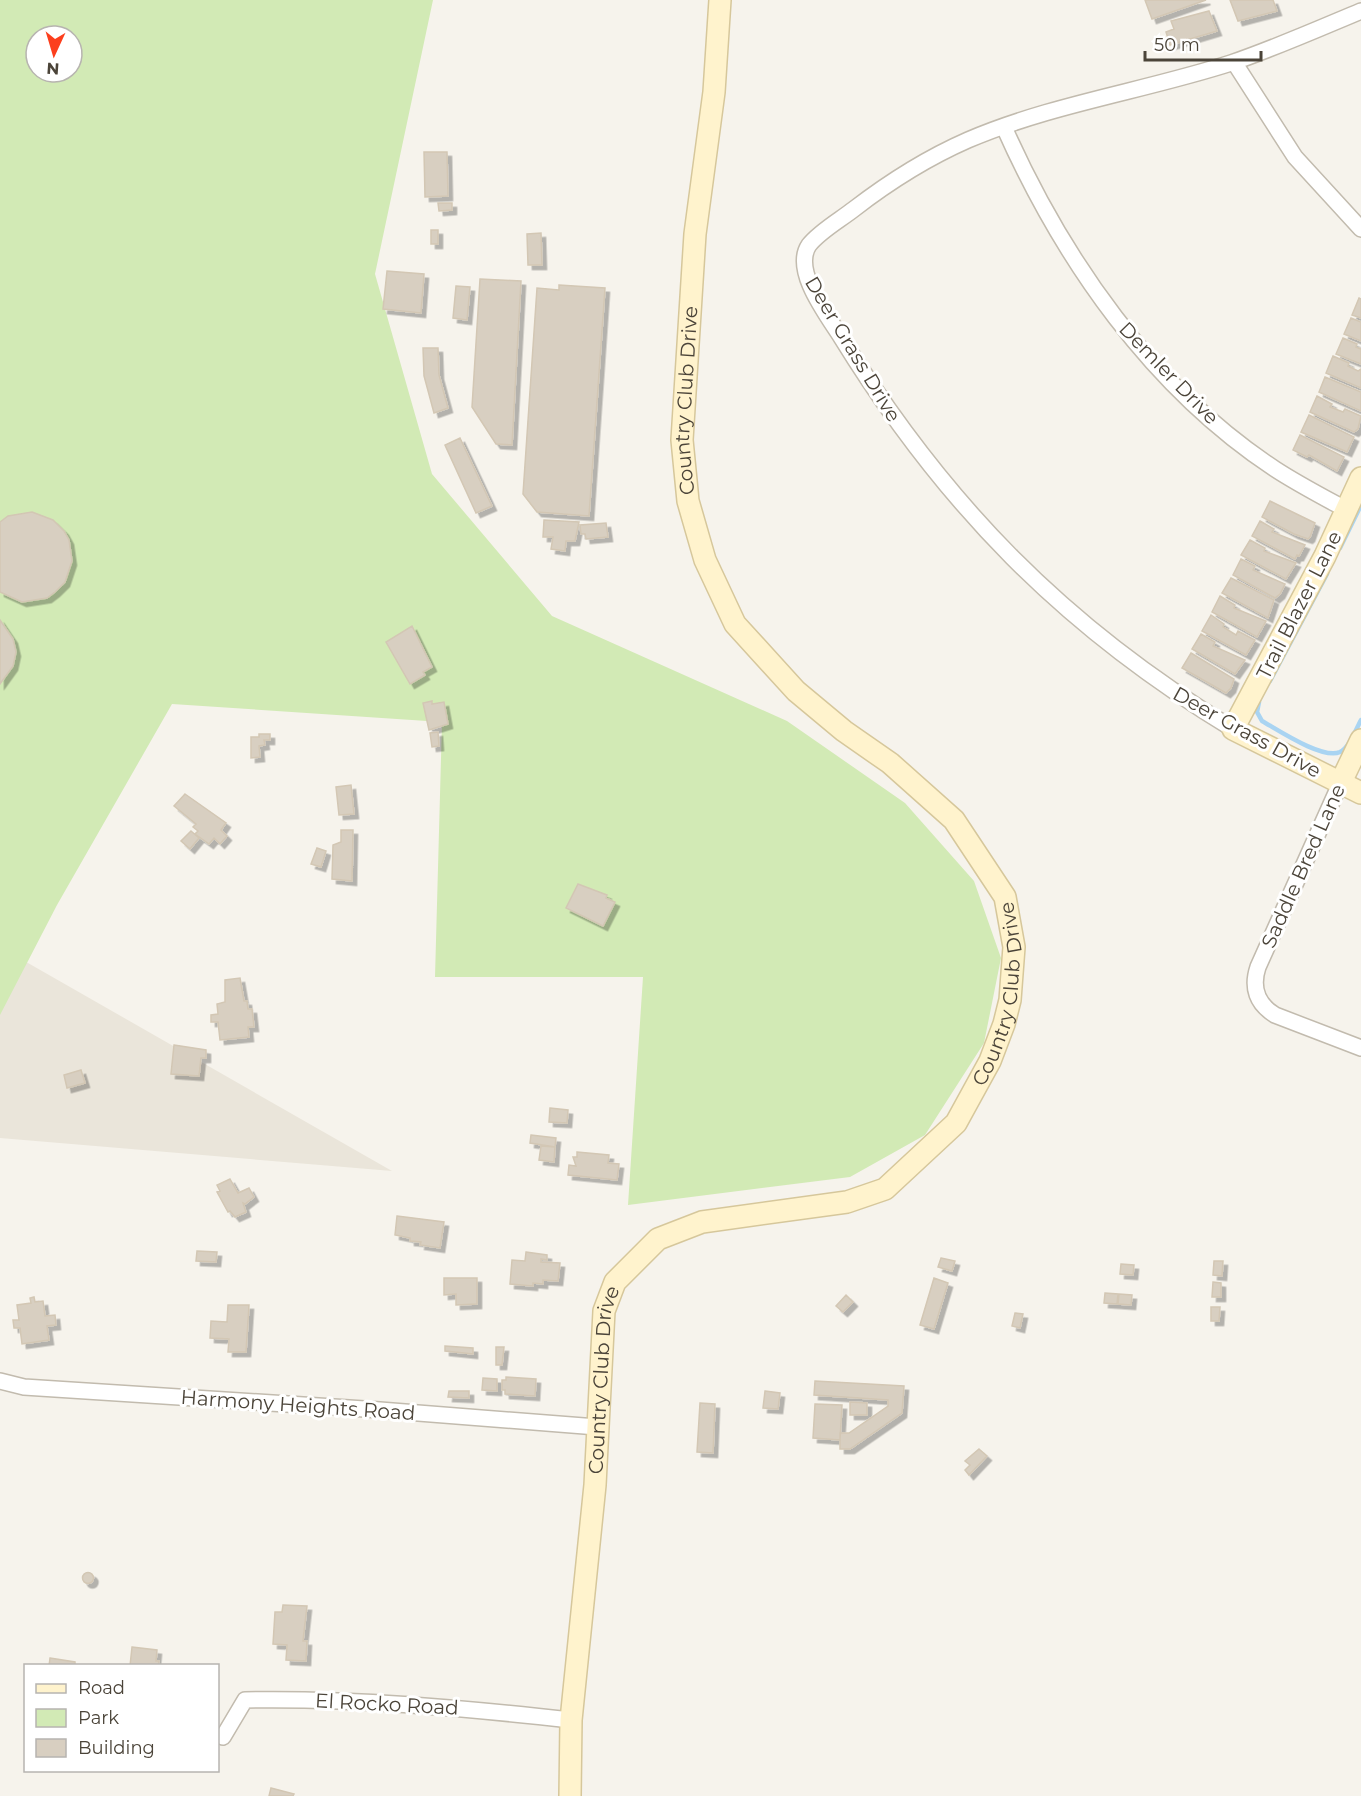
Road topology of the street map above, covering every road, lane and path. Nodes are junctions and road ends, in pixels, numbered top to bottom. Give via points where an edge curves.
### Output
1 (720, 0) edge
2 (1361, 11) edge
3 (1234, 62) junction
4 (1004, 127) junction
5 (1361, 229) edge
6 (1361, 478) edge
7 (1347, 510) junction
8 (1233, 729) junction
9 (1361, 740) edge
10 (1340, 784) junction
11 (1361, 793) edge
12 (1361, 1048) edge
13 (0, 1381) edge
14 (597, 1427) junction
15 (571, 1720) junction
16 (223, 1737) dead end
17 (570, 1796) edge

1 - 14 street, Country Club Drive via 714,93 695,234 681,440 688,501 705,560 735,624 796,691 890,763 954,820 1005,897 1014,946 1010,1000 990,1061 956,1123 885,1189 847,1202 702,1222 658,1239 632,1263 615,1282 604,1311
2 - 3 street, Deer Grass Drive
3 - 4 street, Deer Grass Drive
3 - 5 street via 1295,157
4 - 7 street, Demler Drive via 1054,225 1132,339 1187,397 1238,441 1274,469
4 - 8 street, Deer Grass Drive via 947,150 860,204 809,246 803,263 806,273 882,402 984,531 1037,583 1124,656
6 - 7 street, Trail Blazer Lane
7 - 8 street, Trail Blazer Lane
8 - 10 street, Deer Grass Drive
9 - 10 street, Saddle Bred Lane
10 - 11 street, Deer Grass Drive
10 - 12 street, Saddle Bred Lane via 1254,981 1264,1007 1284,1021
13 - 14 street, Harmony Heights Road via 24,1387
14 - 15 street, Country Club Drive via 595,1485
15 - 16 street, El Rocko Road via 435,1706 245,1700
15 - 17 street, Country Club Drive

